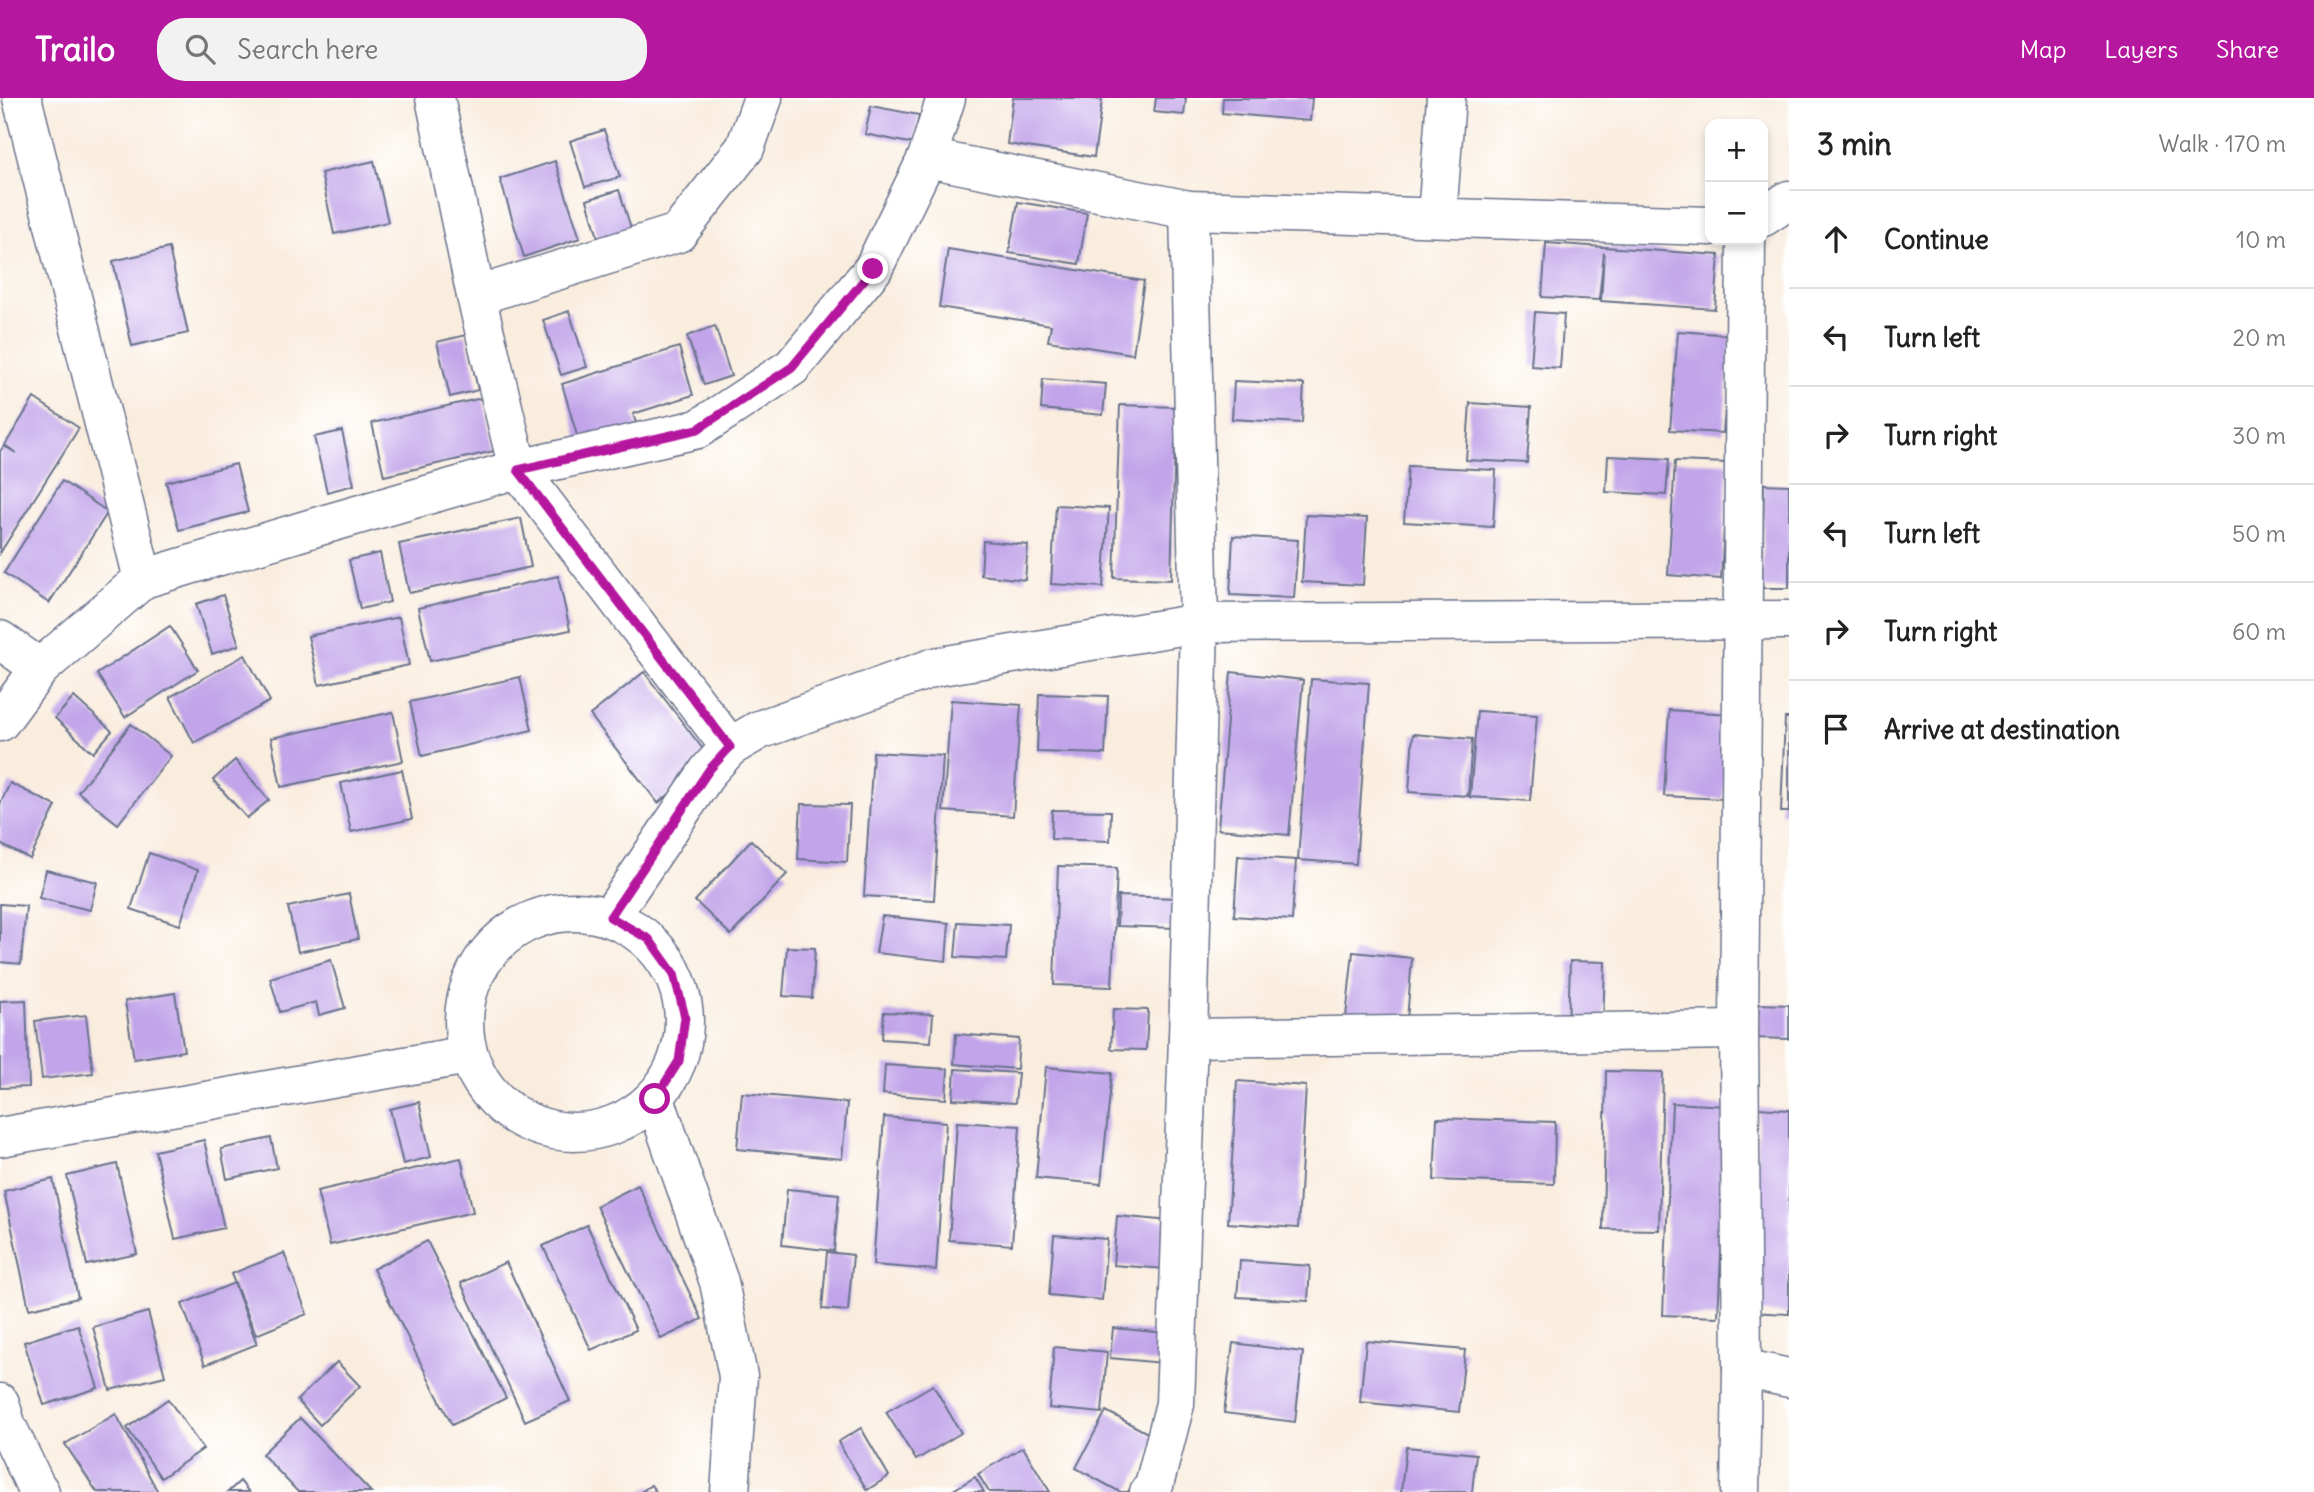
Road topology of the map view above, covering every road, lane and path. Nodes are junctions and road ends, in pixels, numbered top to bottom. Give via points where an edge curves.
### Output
1 (22, 98) edge
2 (435, 98) edge
3 (763, 98) edge
4 (946, 98) edge
5 (1446, 98) edge
6 (927, 158) junction
7 (1789, 200) edge
8 (1189, 210) junction
9 (1768, 214) edge
10 (1437, 217) junction
11 (1705, 226) edge
12 (1746, 245) edge
13 (476, 296) junction
14 (518, 470) junction
15 (143, 579) junction
16 (1744, 619) junction
17 (1789, 620) edge
18 (1199, 623) junction
19 (0, 640) edge
20 (40, 668) junction
21 (0, 722) edge
22 (730, 747) junction
23 (610, 917) junction
24 (1739, 1030) junction
25 (1188, 1038) junction
26 (468, 1055) junction
27 (655, 1099) junction
28 (0, 1137) edge
29 (1742, 1368) junction
30 (1789, 1378) edge
31 (0, 1403) edge
32 (40, 1492) edge
33 (730, 1492) edge
34 (1149, 1492) edge
35 (1740, 1492) edge

1 - 15 street
2 - 13 street
3 - 13 street via 745,148 678,233
4 - 6 street
5 - 10 street
6 - 8 street
6 - 14 street via 873,269 792,367 698,429
7 - 9 street
8 - 10 street
8 - 18 street
10 - 11 street
12 - 16 street
13 - 14 street
14 - 15 street
14 - 22 street
15 - 20 street
16 - 17 street
16 - 18 street
16 - 24 street
18 - 22 street via 935,667 759,730
18 - 25 street
19 - 20 street
20 - 21 street
22 - 23 street via 709,770
23 - 26 street via 570,911 531,920 497,942 474,975 464,1015
23 - 27 street via 649,939 674,974 685,1017 679,1061
24 - 25 street
24 - 29 street
25 - 34 street via 1175,1404
26 - 27 street via 490,1095 527,1123 572,1133 617,1125
26 - 28 street
27 - 33 street via 719,1282 738,1376
29 - 30 street
29 - 35 street
31 - 32 street

